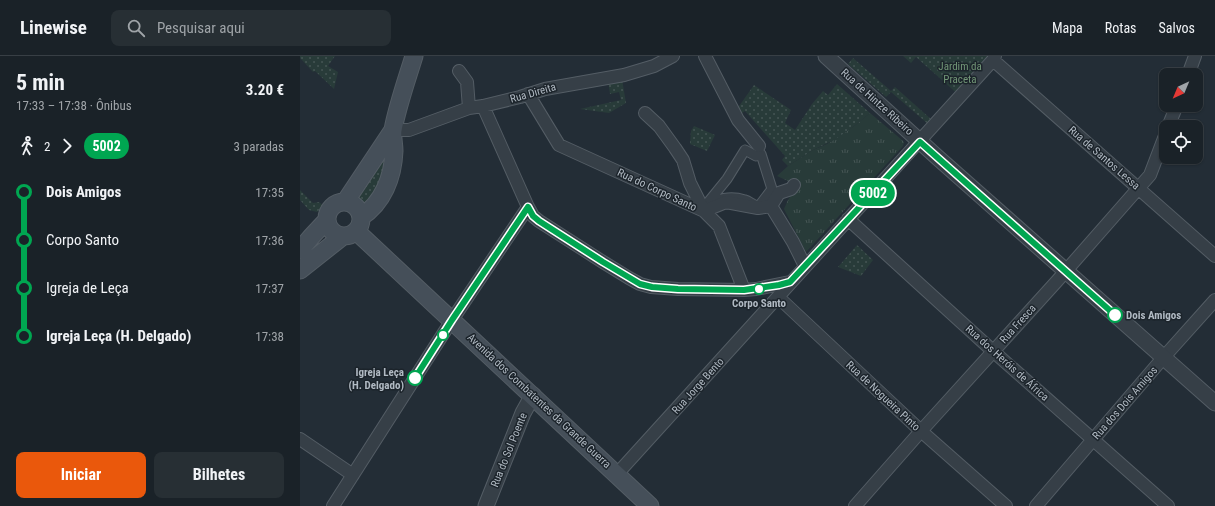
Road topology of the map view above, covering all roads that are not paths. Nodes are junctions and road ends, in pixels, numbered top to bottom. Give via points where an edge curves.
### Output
1 (414, 56) edge
2 (673, 56) edge
3 (705, 56) edge
4 (826, 56) edge
5 (1195, 56) edge
6 (994, 58) edge
7 (1191, 68) edge
8 (459, 71) dead end
9 (528, 94) junction
10 (483, 106) junction
11 (469, 108) junction
12 (645, 113) dead end
13 (393, 130) junction
14 (920, 142) junction
15 (759, 146) dead end
16 (745, 150) joint
17 (1159, 152) edge
18 (794, 185) dead end
19 (1139, 188) junction
20 (345, 202) junction
21 (771, 206) junction
22 (528, 207) junction
23 (704, 211) junction
24 (848, 219) junction
25 (327, 220) junction
26 (354, 228) junction
27 (300, 250) edge
28 (1215, 256) edge
29 (805, 266) junction
30 (300, 270) edge
31 (1066, 271) junction
32 (790, 282) junction
33 (744, 290) junction
34 (778, 297) junction
35 (1215, 300) edge
36 (452, 320) junction
37 (994, 352) junction
38 (1163, 358) junction
39 (533, 396) junction
40 (1215, 403) edge
41 (920, 431) junction
42 (300, 439) edge
43 (1093, 440) junction
44 (617, 474) junction
45 (353, 475) junction
46 (333, 506) edge
47 (486, 506) edge
48 (650, 506) edge
49 (855, 506) edge
50 (1006, 506) edge
51 (1036, 506) edge
52 (1168, 506) edge

1 - 13 main road
2 - 9 street, Rua Direita via 654,66 624,75
3 - 15 street via 738,120
4 - 14 street, Rua de Hintze Ribeiro
5 - 7 street
6 - 14 street
6 - 19 street, Rua de Santos Lessa
8 - 11 street via 467,82
9 - 10 street, Rua Direita
9 - 23 street, Rua do Corpo Santo via 559,145
10 - 11 street, Rua Direita
10 - 22 street
11 - 13 street, Rua Direita via 409,130
12 - 23 street via 659,126 683,160 690,183
13 - 20 main road
13 - 26 main road via 394,153 387,184 376,205
14 - 24 street
14 - 31 street, Rua de Hintze Ribeiro
16 - 16 street via 727,179 705,206 722,198 742,199 759,206 768,195 772,189 761,154 756,156
17 - 19 street, Rua Fresca via 1150,176
18 - 21 street via 791,189 779,193
19 - 28 street, Rua de Santos Lessa
19 - 31 street, Rua Fresca
20 - 25 main road via 328,213
20 - 26 main road via 354,205 360,212
21 - 23 street, Rua do Corpo Santo via 758,208 726,202
21 - 29 street
22 - 33 street via 539,221 640,284 678,289
22 - 36 street
23 - 33 street via 719,226
24 - 29 street
24 - 37 street, Rua dos Heróis de África
25 - 26 main road via 331,229 338,235
25 - 27 main road
26 - 30 main road
26 - 36 main road, Avenida dos Combatentes da Grande Guerra
29 - 32 street
31 - 37 street, Rua Fresca
31 - 38 street, Rua de Hintze Ribeiro
32 - 33 street
32 - 34 street
34 - 41 street, Rua de Nogueira Pinto
34 - 44 street, Rua Jorge Bento
35 - 38 street, Rua dos Dois Amigos
36 - 39 main road, Avenida dos Combatentes da Grande Guerra
36 - 45 street
37 - 41 street, Rua Fresca
37 - 43 street, Rua dos Heróis de África
38 - 40 street, Rua de Hintze Ribeiro
38 - 43 street, Rua dos Dois Amigos
39 - 44 main road, Avenida dos Combatentes da Grande Guerra
39 - 47 street, Rua do Sol Poente via 523,413
41 - 49 street, Rua Fresca
41 - 50 street, Rua de Nogueira Pinto
42 - 45 street
43 - 51 street, Rua dos Dois Amigos
43 - 52 street, Rua dos Heróis de África
44 - 48 main road, Avenida dos Combatentes da Grande Guerra
45 - 46 street

